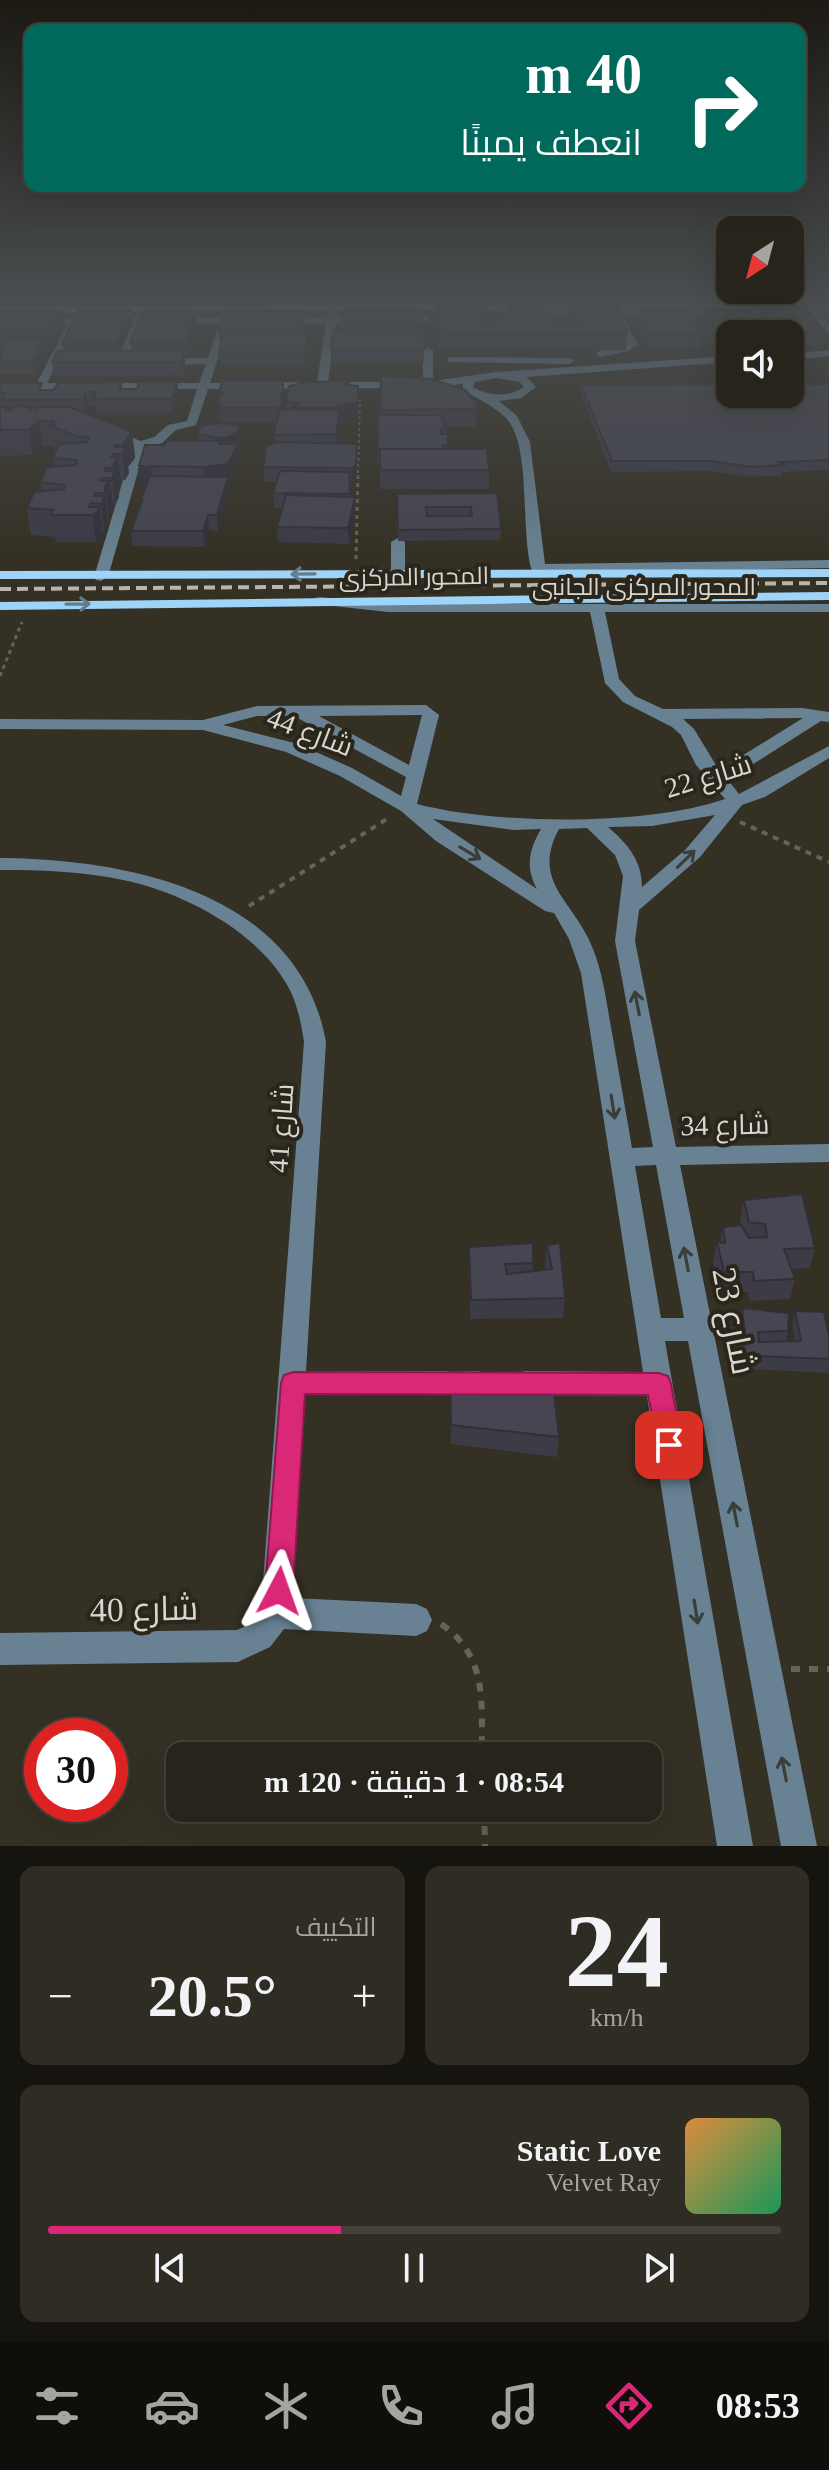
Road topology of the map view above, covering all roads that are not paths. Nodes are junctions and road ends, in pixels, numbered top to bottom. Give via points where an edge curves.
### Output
1 (0, 387) edge
2 (40, 387) edge
3 (45, 387) edge
4 (200, 387) edge
5 (205, 387) edge
6 (228, 387) edge
7 (265, 387) edge
8 (311, 387) edge
9 (449, 387) edge
10 (480, 387) edge
11 (528, 387) edge
12 (535, 387) edge
13 (476, 390) junction
14 (525, 392) junction
15 (223, 397) edge
16 (513, 418) junction
17 (93, 427) edge
18 (140, 445) junction
19 (398, 542) edge
20 (829, 564) edge
21 (539, 571) junction
22 (398, 573) junction
23 (829, 573) edge
24 (0, 575) edge
25 (101, 577) junction
26 (829, 596) edge
27 (316, 600) junction
28 (0, 606) edge
29 (829, 608) edge
30 (597, 609) junction
31 (296, 710) junction
32 (663, 714) junction
33 (824, 716) edge
34 (0, 724) edge
35 (203, 725) junction
36 (829, 751) edge
37 (417, 776) junction
38 (717, 779) junction
39 (407, 807) junction
40 (731, 808) junction
41 (593, 824) junction
42 (552, 825) junction
43 (0, 864) edge
44 (628, 909) junction
45 (567, 917) junction
46 (829, 1153) edge
47 (621, 1157) junction
48 (666, 1157) junction
49 (699, 1329) junction
50 (650, 1330) junction
51 (293, 1383) junction
52 (659, 1384) junction
53 (276, 1613) junction
54 (416, 1620) road end
55 (0, 1649) edge
56 (735, 1846) edge
57 (799, 1846) edge

1 - 2 street via 22,392
3 - 4 street
5 - 18 street via 192,423 172,427 158,440
6 - 15 street
7 - 8 street
9 - 13 street
10 - 13 street
11 - 14 street
12 - 14 street
13 - 14 street
13 - 16 street
14 - 16 street
16 - 21 street via 524,442
17 - 18 street
18 - 25 street
19 - 22 street
20 - 21 street
21 - 22 main road, المحور المركزى
21 - 23 main road, المحور المركزى
22 -> 25 main road, المحور المركزى
24 - 25 main road, المحور المركزى
26 - 27 main road, المحور المركزى
28 -> 27 main road, المحور المركزى
27 - 30 street, المحور المركزى الجانبى via 378,608
29 - 30 street, المحور المركزى الجانبى
30 - 32 street via 611,680 629,699
31 - 35 street via 257,711
31 - 37 street
31 - 37 street via 426,710 431,715
32 - 33 street
32 - 38 street via 688,733
33 - 38 street
34 - 35 street, شارع 44
35 - 39 street, شارع 44 via 292,748
36 - 40 street, شارع 22
37 - 39 street
38 - 40 street
39 - 42 street, شارع 44 via 478,821
39 -> 45 street via 443,837
40 - 41 street, شارع 22
44 -> 40 street via 674,871
41 - 42 street, شارع 44
41 - 44 street, شارع 23 via 629,862 634,894
42 - 45 street via 539,851 540,879
43 - 51 street, شارع 41 via 106,868 194,896 263,942 289,971 307,1004 315,1042
48 -> 44 street, شارع 23 via 625,941
45 -> 47 street via 591,973
46 - 48 street, شارع 34
47 - 48 street, شارع 34
47 - 50 street
49 -> 48 street, شارع 23
49 - 50 street
57 -> 49 street, شارع 23
50 - 52 street
51 - 52 street
51 - 53 street, شارع 41
52 -> 56 street
53 - 54 street
53 - 55 street, شارع 40 via 259,1636 238,1646

